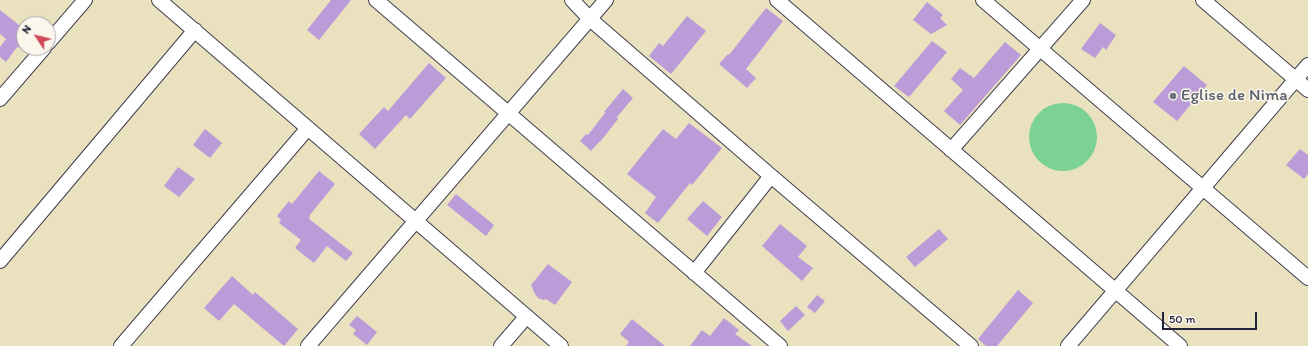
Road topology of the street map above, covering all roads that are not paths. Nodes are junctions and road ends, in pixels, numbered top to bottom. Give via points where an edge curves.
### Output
1 (85, 0) edge
2 (159, 0) edge
3 (376, 0) edge
4 (572, 0) edge
5 (606, 0) edge
6 (777, 0) edge
7 (983, 0) edge
8 (1083, 0) edge
9 (1203, 0) edge
10 (590, 19) junction
11 (195, 30) junction
12 (56, 34) edge
13 (1040, 49) junction
14 (37, 56) edge
15 (1308, 65) edge
16 (1296, 79) junction
17 (1308, 90) edge
18 (0, 100) edge
19 (508, 114) junction
20 (308, 128) junction
21 (951, 150) junction
22 (771, 176) junction
23 (1203, 188) junction
24 (416, 220) junction
25 (0, 261) edge
26 (694, 273) junction
27 (1308, 278) edge
28 (1116, 291) junction
29 (526, 317) junction
30 (121, 346) edge
31 (308, 346) edge
32 (501, 346) edge
33 (561, 346) edge
34 (780, 346) edge
35 (971, 346) edge
36 (1068, 346) edge
37 (1180, 346) edge

1 - 12 street
2 - 11 street
3 - 19 street
4 - 10 street
5 - 10 street
6 - 21 street
7 - 13 street
8 - 13 street
9 - 16 street
10 - 19 street
10 - 22 street
11 - 20 street
11 - 25 street
13 - 21 street
13 - 23 street
14 - 18 street
15 - 16 street
16 - 17 street
16 - 23 street
19 - 24 street
19 - 26 street
20 - 24 street
20 - 30 street
21 - 28 street
22 - 26 street
22 - 35 street
23 - 27 street
23 - 28 street
24 - 29 street
24 - 31 street
26 - 34 street
28 - 36 street
28 - 37 street
29 - 32 street
29 - 33 street

